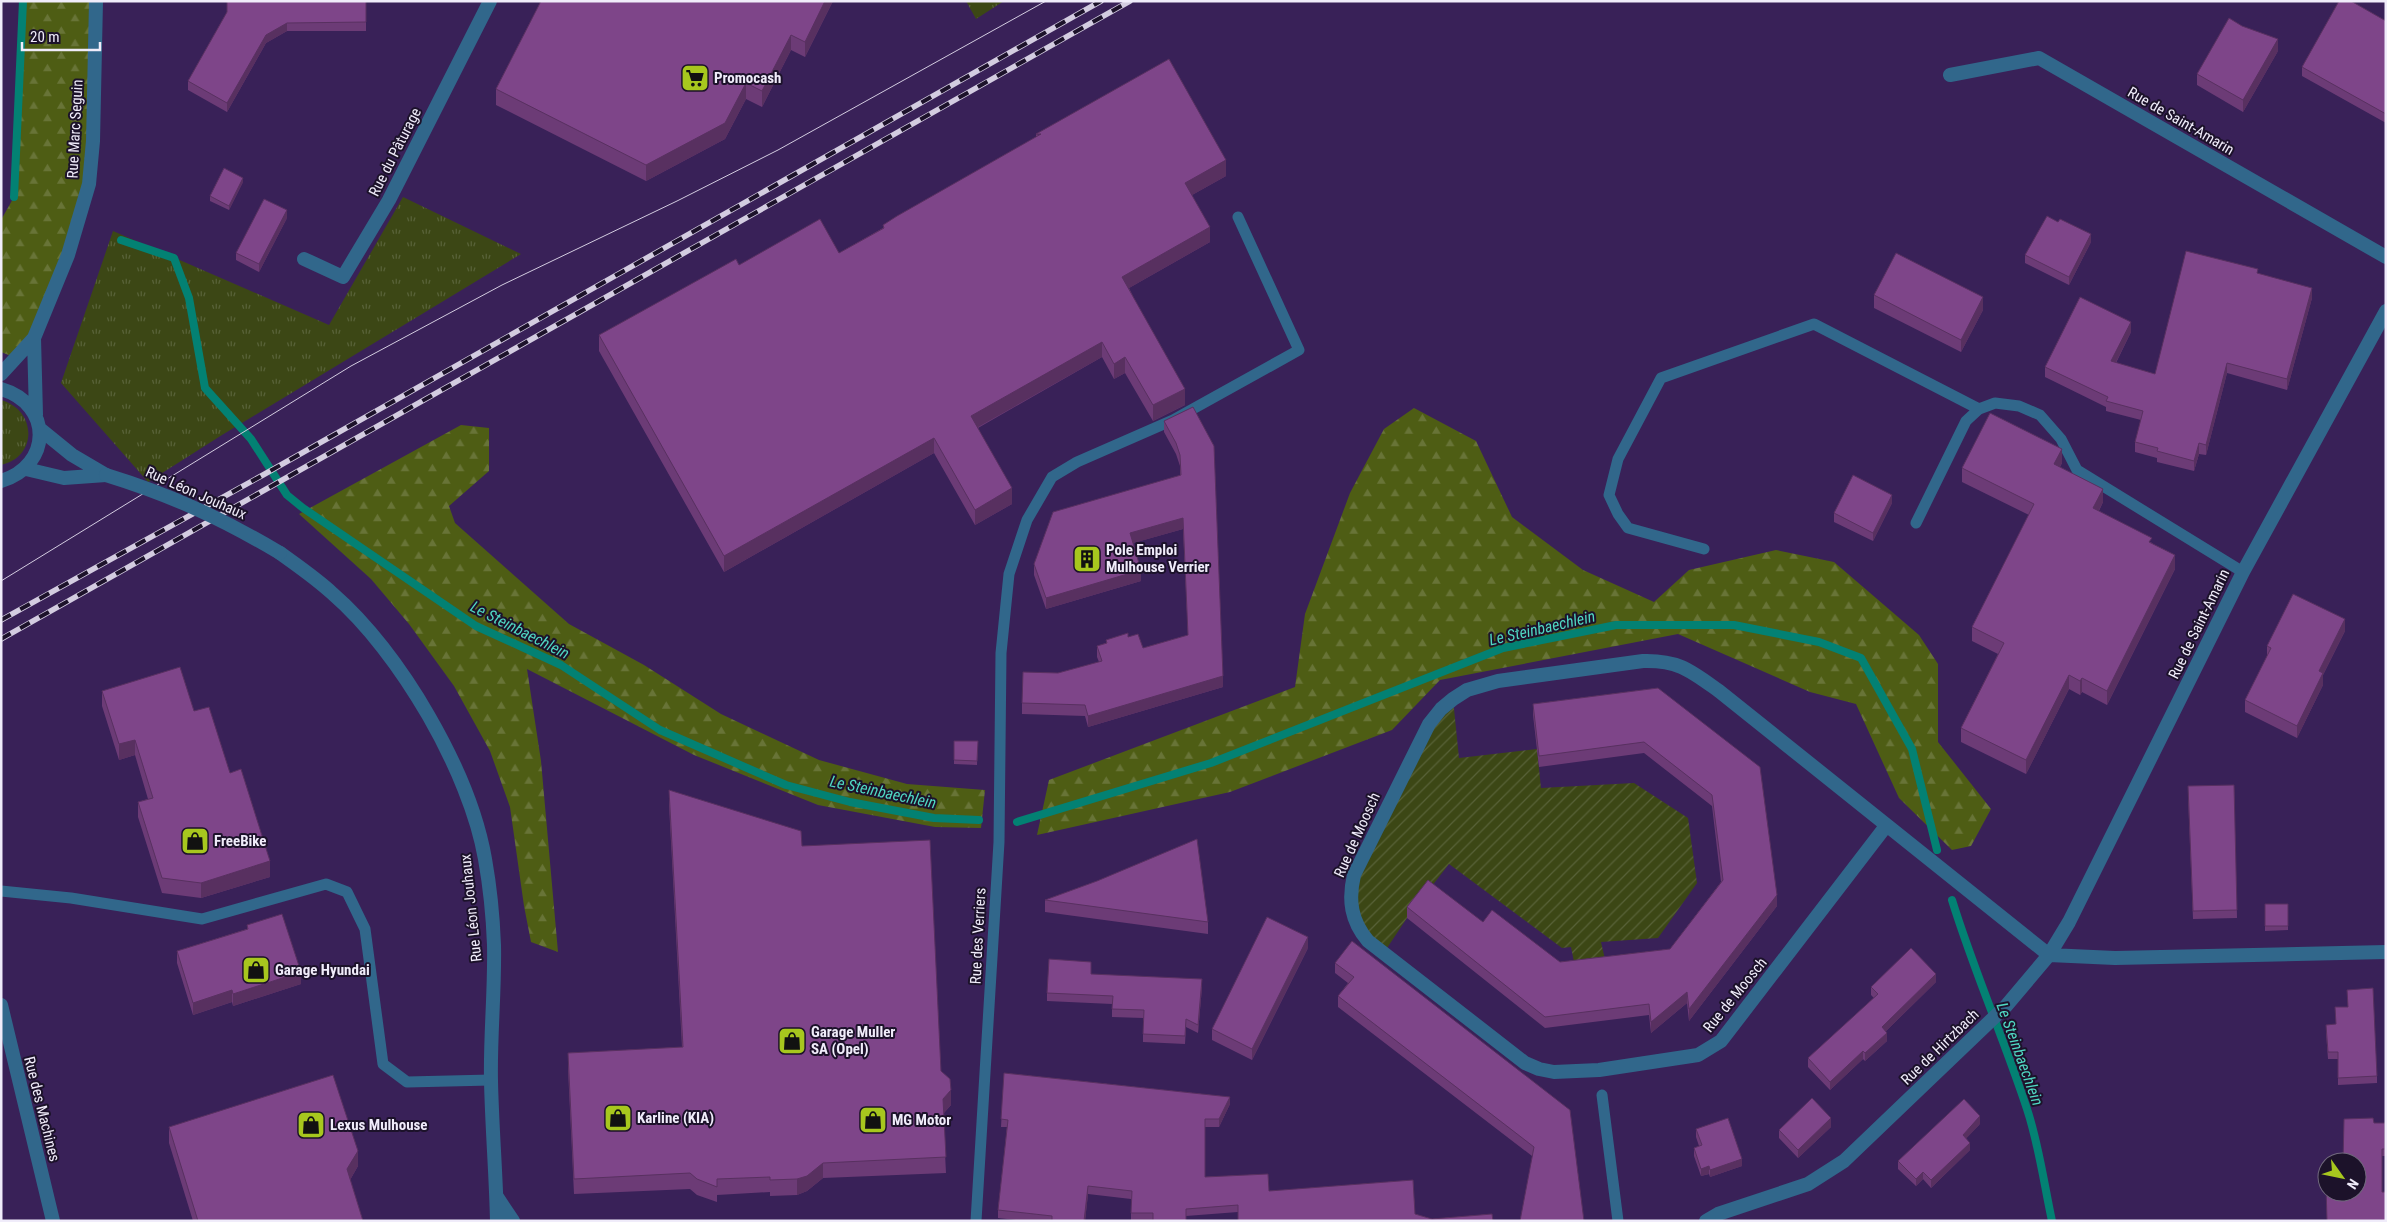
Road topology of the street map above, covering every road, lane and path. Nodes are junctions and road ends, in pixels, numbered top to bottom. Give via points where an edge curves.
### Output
1 (96, 1) edge
2 (490, 1) edge
3 (1950, 75) dead end
4 (1238, 216) dead end
5 (2386, 258) edge
6 (304, 259) dead end
7 (2386, 312) edge
8 (34, 338) junction
9 (1, 374) edge
10 (1, 389) edge
11 (1979, 408) junction
12 (36, 415) junction
13 (40, 429) junction
14 (26, 469) junction
15 (106, 475) junction
16 (1, 481) edge
17 (1916, 523) dead end
18 (1704, 549) dead end
19 (2243, 572) junction
20 (1886, 826) junction
21 (1, 891) edge
22 (2386, 952) edge
23 (2049, 955) junction
24 (1, 1005) edge
25 (491, 1080) junction
26 (1602, 1095) dead end
27 (497, 1197) junction
28 (53, 1221) edge
29 (497, 1221) edge
30 (513, 1221) edge
31 (976, 1221) edge
32 (1618, 1221) edge
33 (1706, 1221) edge

1 - 8 street, Rue Marc Seguin via 94,141 89,184 68,255
2 - 6 street, Rue du Pâturage via 389,200 343,277
3 - 5 street, Rue de Saint-Amarin via 2039,58
4 - 31 lane, Rue des Verriers via 1300,350 1173,420 1077,462 1052,477 1027,520 1009,574 1001,653 999,842
7 - 19 street, Rue de Saint-Amarin
8 - 9 street, Rue Marc Seguin
8 - 12 street, Rue Marc Seguin
10 - 12 street via 16,394
11 - 17 lane via 1966,421
11 - 18 lane via 1814,324 1661,378 1618,459 1609,495 1628,528
11 - 19 lane via 1995,403 2019,406 2040,415 2061,439 2078,470
12 - 13 street
13 - 14 street via 40,444
13 - 15 street, Rue Léon Jouhaux
14 - 15 street, Rue Léon Jouhaux via 64,478
14 - 16 street via 14,478
15 - 25 street, Rue Léon Jouhaux, bridge via 226,521 280,553 334,595 368,630 423,705 468,801 485,858 494,945
19 - 23 street, Rue de Saint-Amarin
20 - 20 street, Rue de Moosch via 1719,691 1680,666 1664,661 1643,661 1498,680 1467,690 1453,699 1440,709 1430,724 1354,875 1351,904 1357,928 1368,941 1525,1063 1554,1072 1609,1068 1698,1055 1720,1041
20 - 23 street, Rue de Moosch
21 - 25 lane via 71,898 202,919 326,884 347,892 365,929 383,1064 407,1082
22 - 23 street via 2115,958
23 - 33 street, Rue de Hirtzbach via 2006,1006 1833,1169 1808,1184
24 - 28 street, Rue des Machines
25 - 27 street, Rue Léon Jouhaux
26 - 32 lane
27 - 29 street, Rue Léon Jouhaux
27 - 30 street

